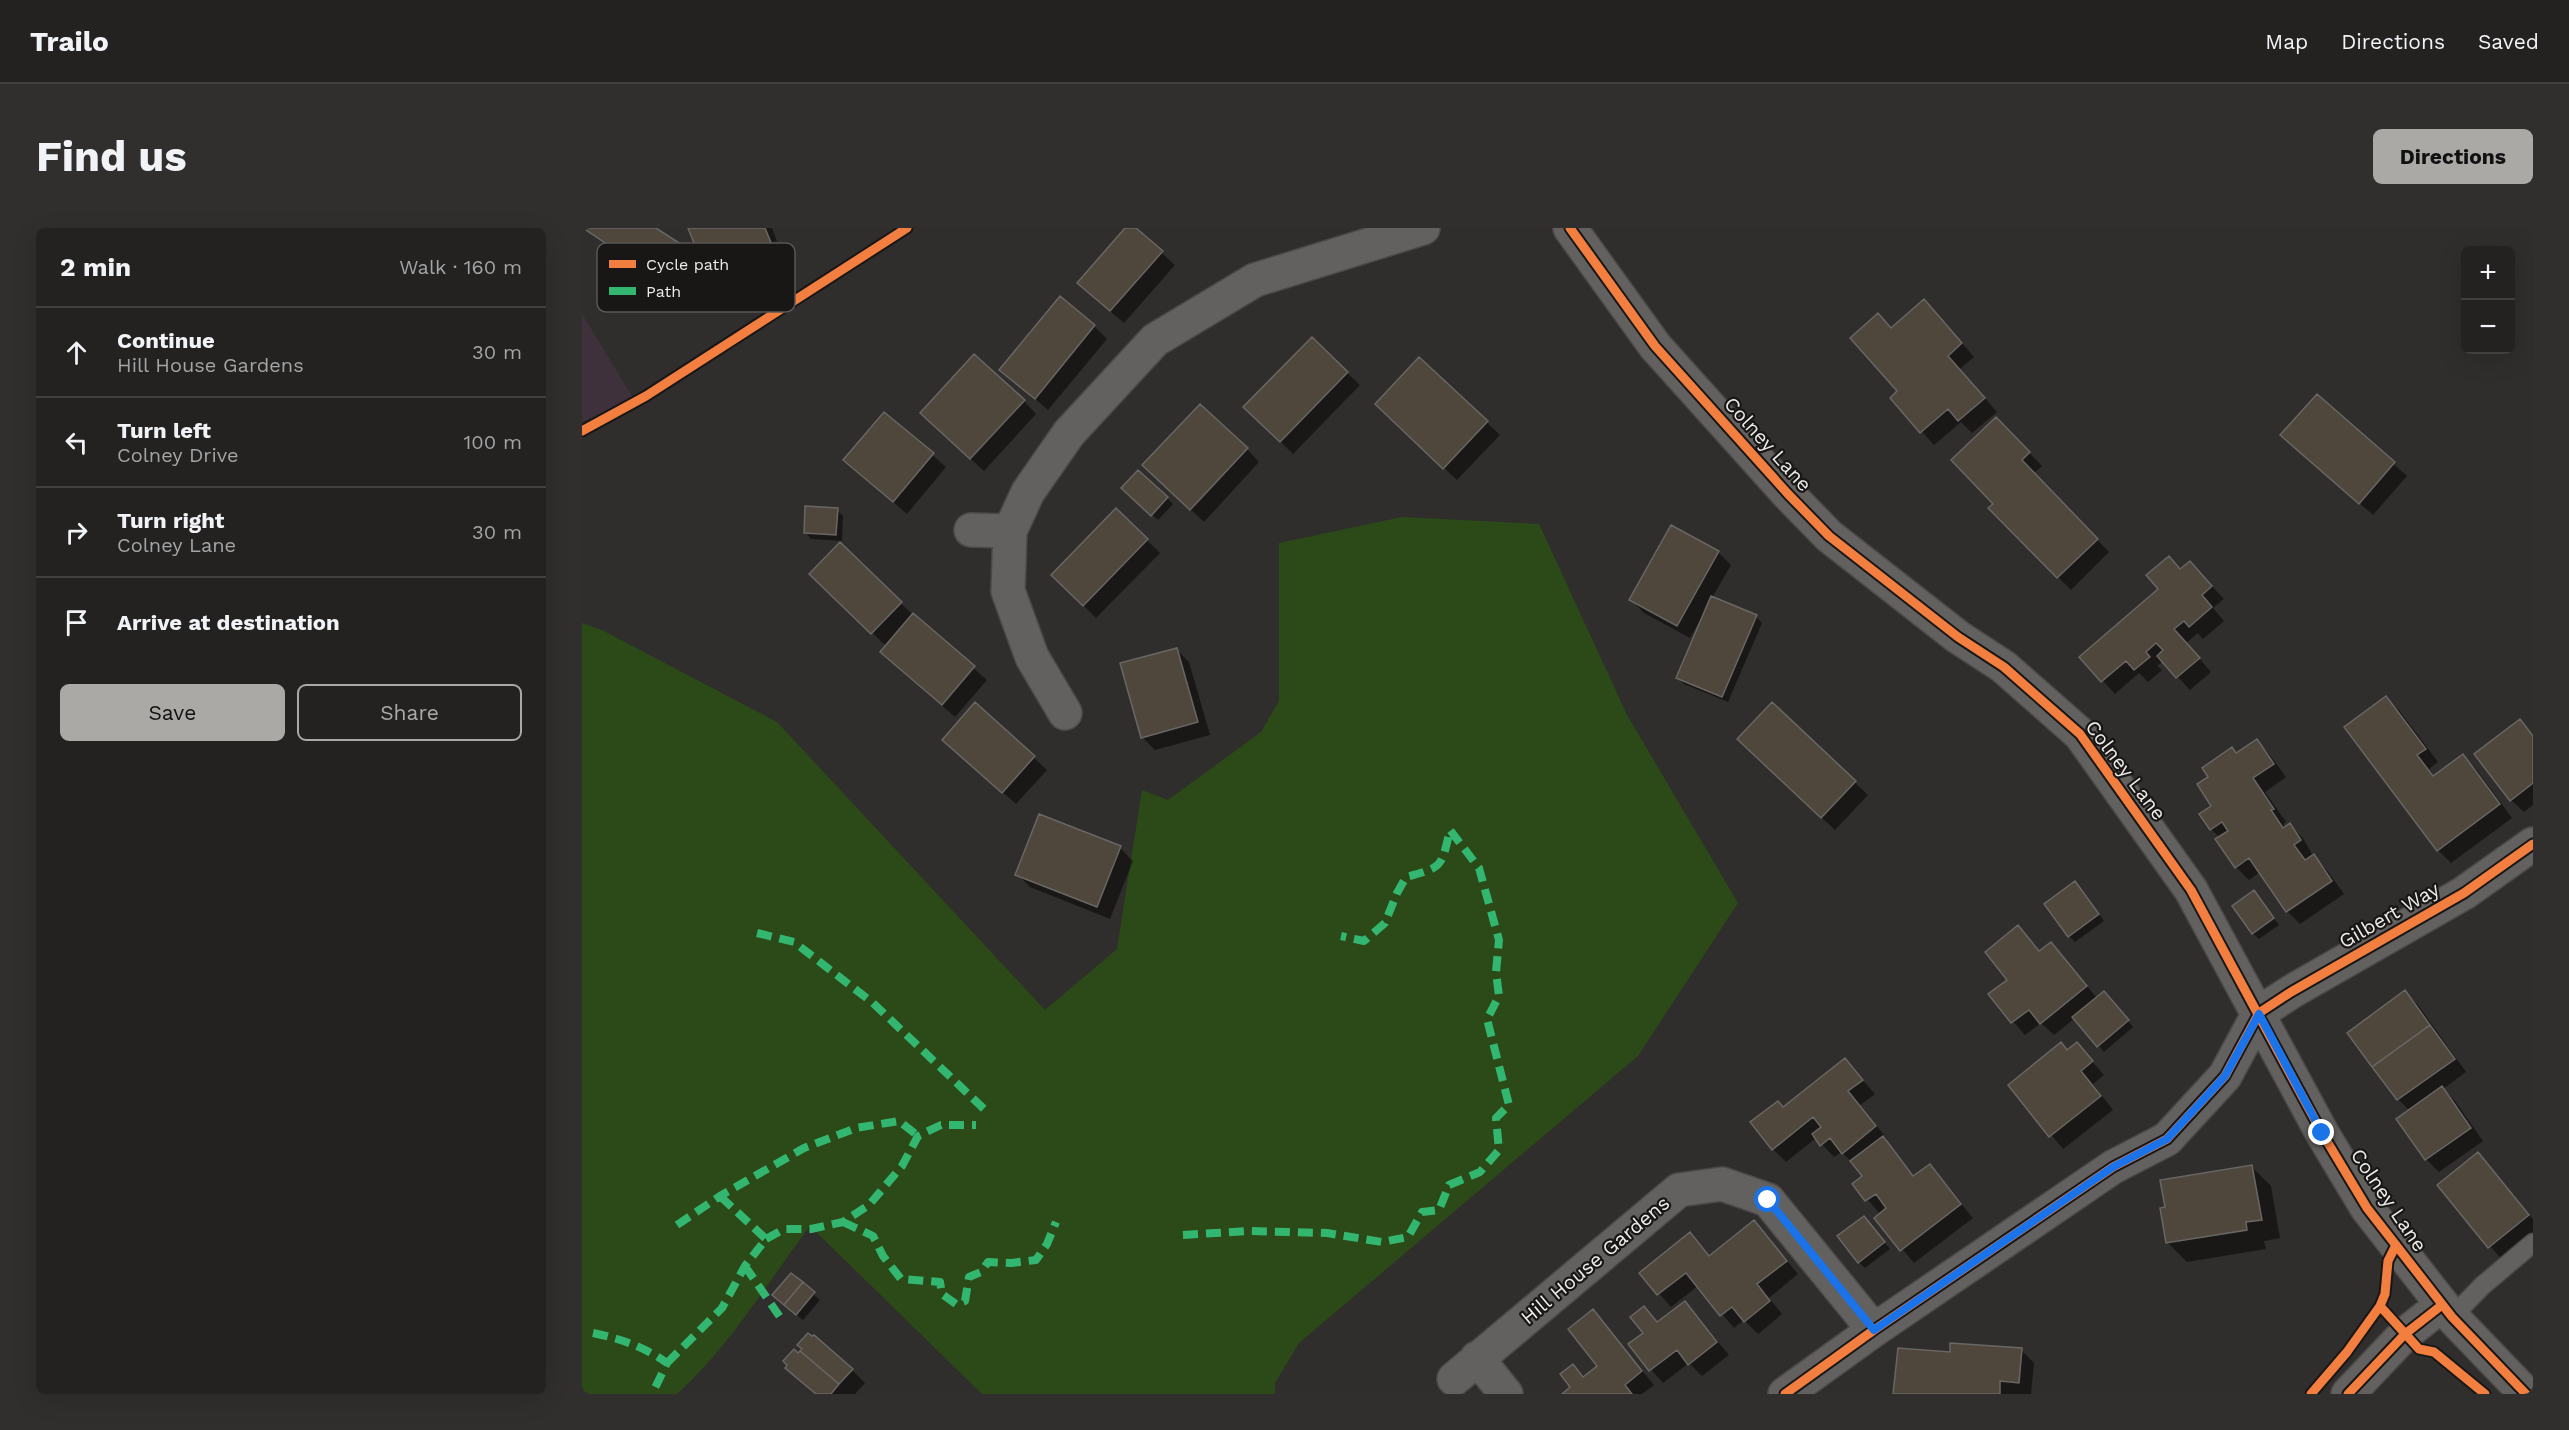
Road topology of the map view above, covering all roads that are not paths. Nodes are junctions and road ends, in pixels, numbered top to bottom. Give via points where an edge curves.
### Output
1 (1423, 228) edge
2 (1570, 228) edge
3 (971, 530) dead end
4 (1010, 531) junction
5 (1065, 712) dead end
6 (2533, 844) edge
7 (2259, 1014) junction
8 (2533, 1243) edge
9 (2447, 1311) junction
10 (1874, 1330) junction
11 (1506, 1394) edge
12 (1785, 1394) edge
13 (2348, 1394) edge
14 (2526, 1394) edge

1 - 4 street via 1254,280 1155,340 1069,433 1028,492
2 - 7 street, Colney Lane via 1655,346 1829,536 1958,637 2004,667 2080,734 2191,890
3 - 4 street
4 - 5 street via 1008,591 1032,657
6 - 7 street, Gilbert Way via 2464,893
7 - 9 street, Colney Lane via 2367,1208
7 - 10 street via 2225,1076 2167,1139 2113,1167
8 - 9 lane
9 - 13 street via 2405,1334
9 - 14 street, Colney Lane
10 - 11 street, Hill House Gardens via 1768,1200 1722,1184 1679,1190 1465,1369
10 - 12 street

